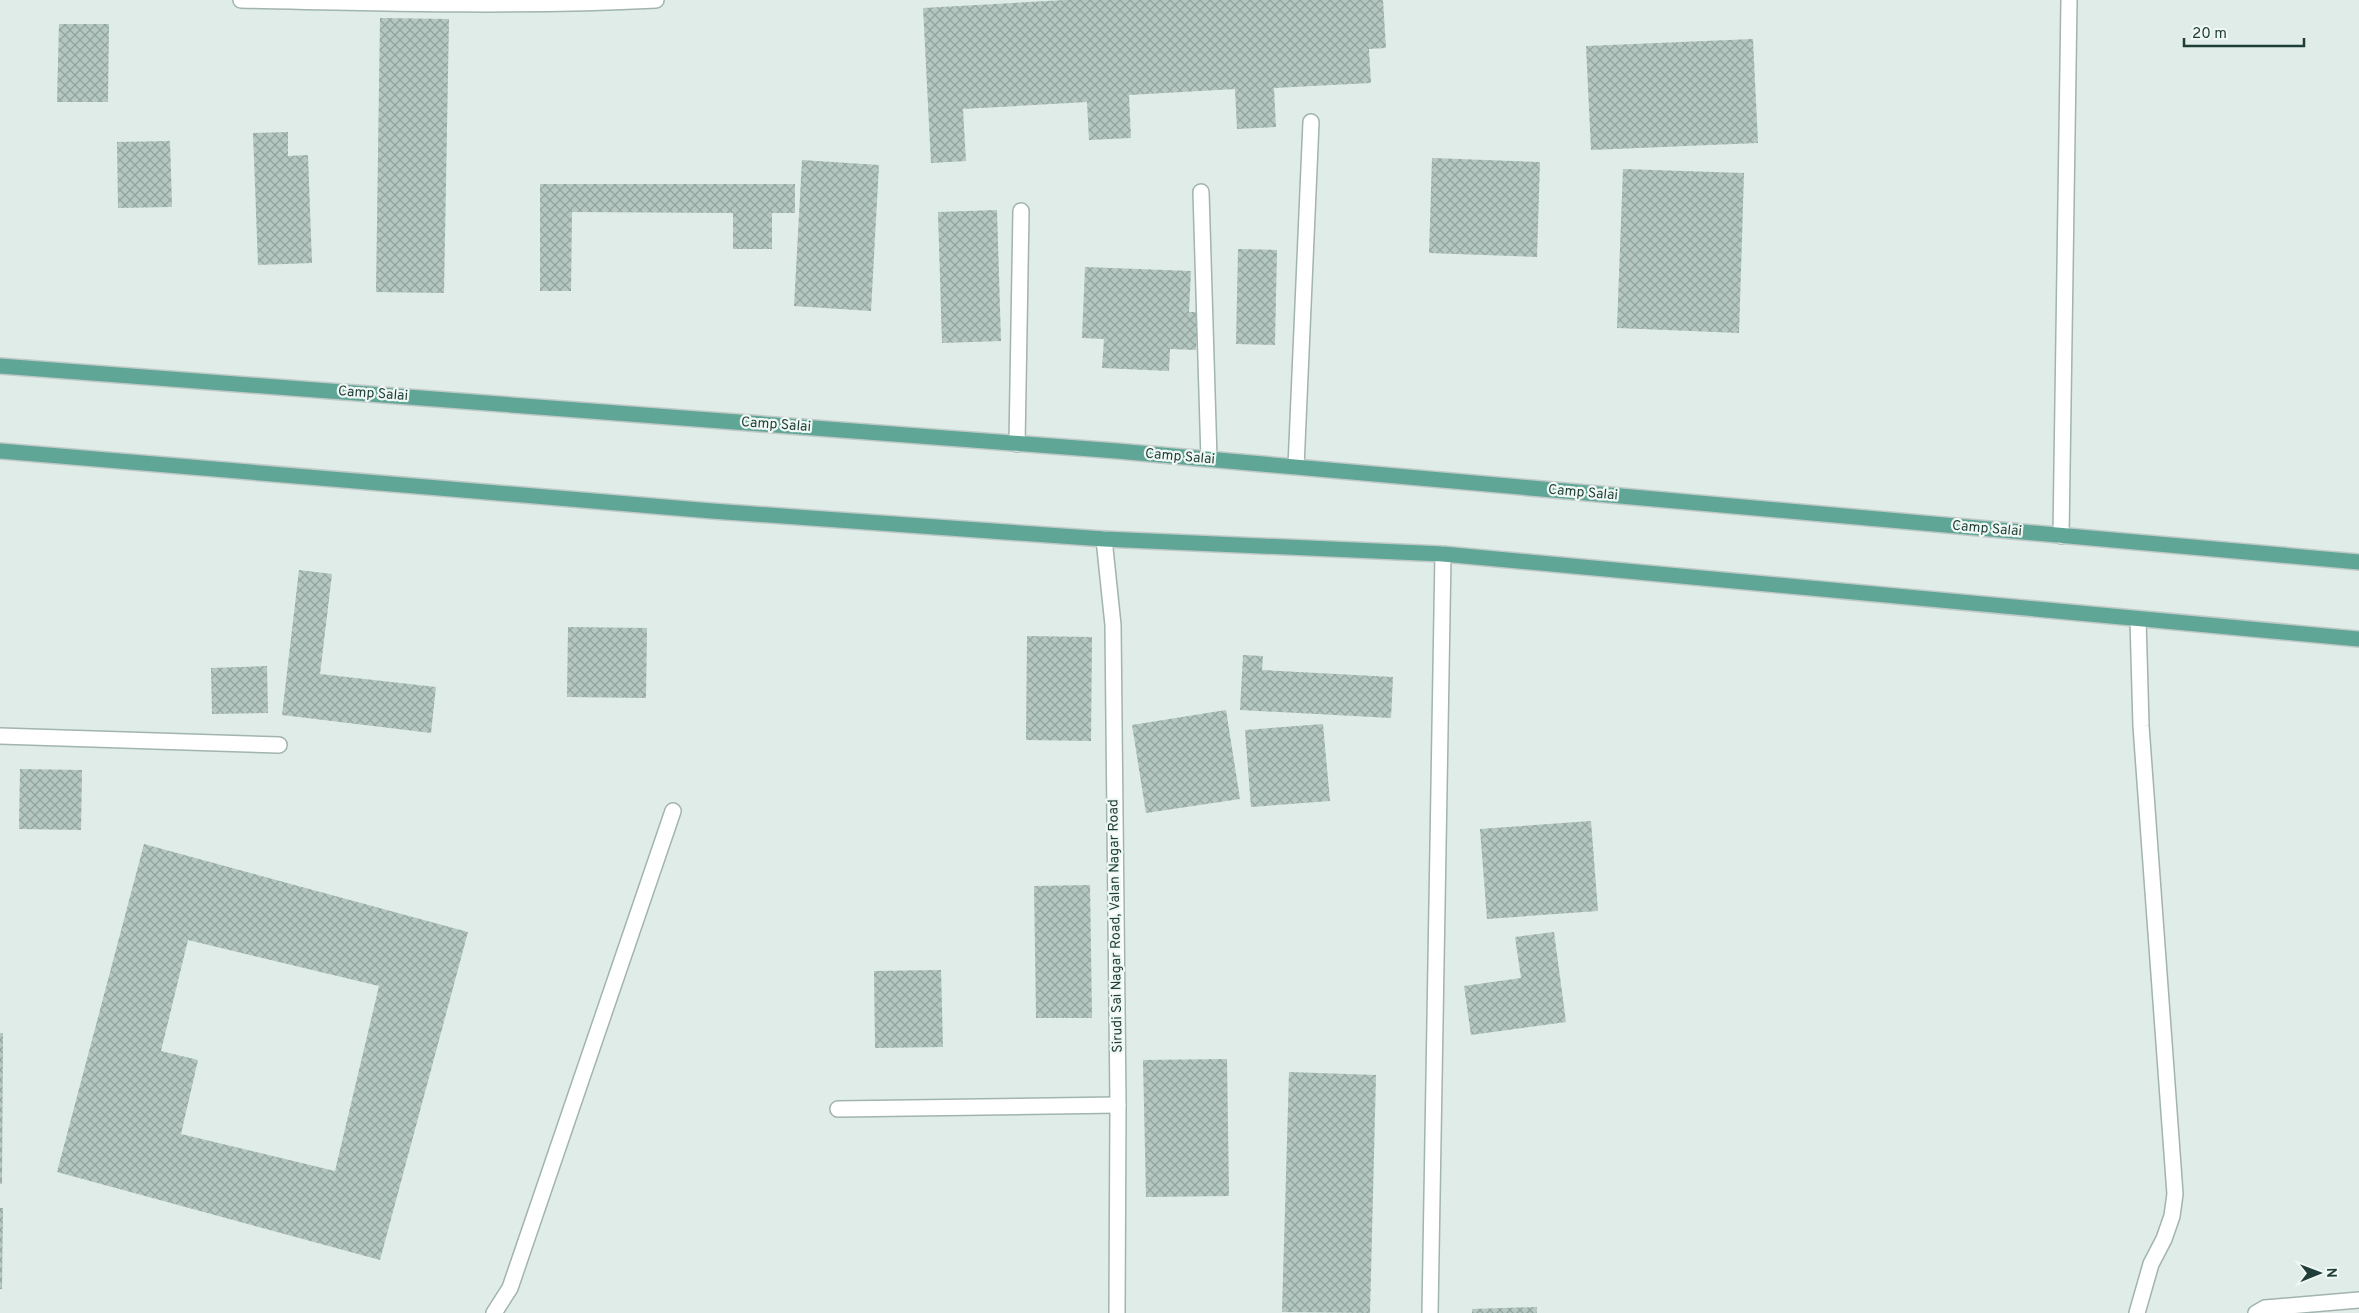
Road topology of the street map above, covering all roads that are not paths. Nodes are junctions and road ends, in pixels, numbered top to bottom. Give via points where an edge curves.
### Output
1 (241, 0) edge
2 (656, 0) edge
3 (2069, 0) edge
4 (489, 2) edge
5 (1311, 122) dead end
6 (1201, 192) dead end
7 (1021, 211) dead end
8 (0, 366) edge
9 (1017, 444) junction
10 (0, 451) edge
11 (1209, 459) junction
12 (1296, 467) junction
13 (2062, 536) junction
14 (1104, 539) junction
15 (1443, 554) junction
16 (2359, 562) edge
17 (2138, 619) junction
18 (2359, 639) edge
19 (0, 736) edge
20 (279, 745) dead end
21 (673, 812) dead end
22 (1118, 1105) junction
23 (838, 1109) dead end
24 (2359, 1300) edge
25 (494, 1313) edge
26 (1117, 1313) edge
27 (1430, 1313) edge
28 (2137, 1313) edge
29 (2256, 1313) edge

1 - 4 street
2 - 4 street
3 - 13 street
5 - 12 street
6 - 11 street
7 - 9 street
8 - 9 main road, Camp Salai
9 - 11 main road, Camp Salai
10 - 14 main road via 712,511
11 - 12 main road, Camp Salai
12 - 13 main road, Camp Salai
13 - 16 main road, Camp Salai
14 - 15 main road
14 - 22 street, Sirudi Sai Nagar Road, Valan Nagar Road via 1113,625
15 - 17 main road
15 - 27 street
17 - 18 main road
17 - 28 street via 2141,726 2175,1194 2172,1216 2152,1264
19 - 20 street
21 - 25 street via 510,1288
22 - 23 street
22 - 26 street, Sirudi Sai Nagar Road, Valan Nagar Road
24 - 29 street via 2265,1308

